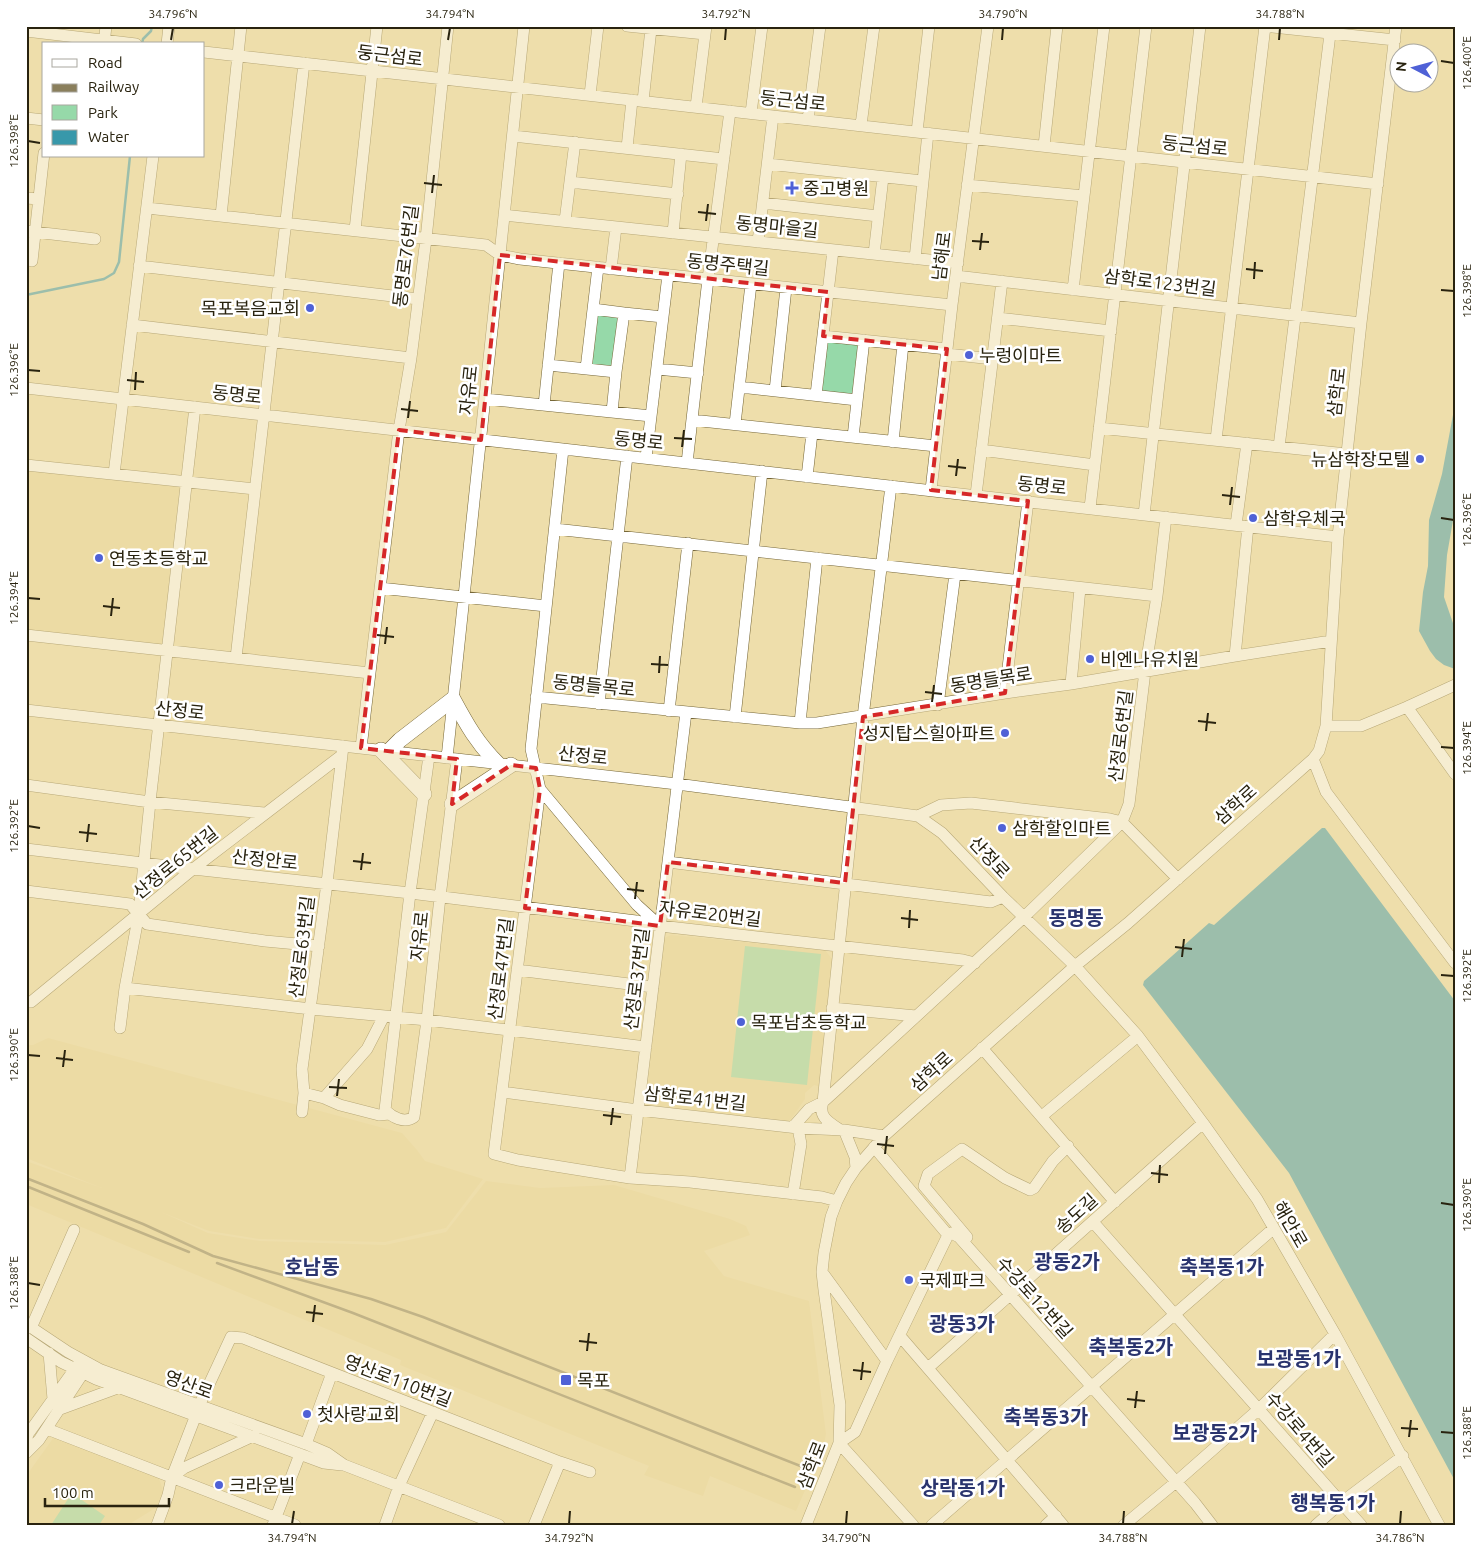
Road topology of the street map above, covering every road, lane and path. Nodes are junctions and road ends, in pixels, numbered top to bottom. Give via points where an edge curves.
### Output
1 (106, 26) edge
2 (169, 26) edge
3 (241, 26) edge
4 (378, 26) edge
5 (448, 26) edge
6 (524, 26) edge
7 (598, 26) edge
8 (627, 26) edge
9 (762, 26) edge
10 (820, 26) edge
11 (874, 26) edge
12 (928, 26) edge
13 (988, 26) edge
14 (1057, 26) edge
15 (1104, 26) edge
16 (1146, 26) edge
17 (1200, 26) edge
18 (1264, 26) edge
19 (1396, 26) edge
20 (651, 29) junction
21 (705, 30) edge
22 (1331, 30) edge
23 (26, 31) edge
24 (1395, 40) junction
25 (104, 42) edge
26 (122, 42) edge
27 (167, 42) edge
28 (205, 52) edge
29 (238, 56) junction
30 (304, 63) junction
31 (373, 70) junction
32 (442, 78) junction
33 (518, 87) junction
34 (590, 95) junction
35 (637, 100) junction
36 (696, 107) junction
37 (730, 111) junction
38 (751, 113) junction
39 (774, 116) junction
40 (26, 118) edge
41 (42, 120) edge
42 (808, 120) junction
43 (861, 126) junction
44 (923, 132) junction
45 (513, 136) junction
46 (974, 138) junction
47 (575, 142) junction
48 (1044, 146) junction
49 (627, 148) junction
50 (1090, 151) junction
51 (682, 154) junction
52 (1131, 156) junction
53 (43, 158) edge
54 (153, 158) edge
55 (724, 158) junction
56 (1184, 162) junction
57 (768, 164) junction
58 (1248, 169) junction
59 (1312, 176) junction
60 (883, 177) junction
61 (922, 181) junction
62 (570, 182) junction
63 (1378, 184) junction
64 (967, 185) junction
65 (678, 194) junction
66 (1084, 196) junction
67 (26, 198) edge
68 (39, 199) junction
69 (763, 203) junction
70 (146, 208) junction
71 (504, 215) junction
72 (221, 216) junction
73 (878, 216) junction
74 (565, 221) junction
75 (285, 222) junction
76 (616, 227) junction
77 (355, 230) junction
78 (31, 231) edge
79 (673, 233) junction
80 (714, 237) junction
81 (94, 239) dead end
82 (426, 239) junction
83 (758, 242) junction
84 (832, 250) junction
85 (874, 254) junction
86 (500, 255) junction
87 (915, 259) junction
88 (32, 261) dead end
89 (559, 263) junction
90 (958, 264) junction
91 (139, 266) junction
92 (598, 267) junction
93 (611, 269) junction
94 (668, 275) junction
95 (956, 276) junction
96 (708, 279) junction
97 (1002, 281) junction
98 (278, 283) junction
99 (751, 284) junction
100 (786, 288) junction
101 (1073, 290) junction
102 (828, 292) junction
103 (1115, 294) junction
104 (418, 300) junction
105 (1169, 301) junction
106 (952, 305) junction
107 (1232, 308) junction
108 (593, 309) junction
109 (624, 313) junction
110 (1295, 316) junction
111 (663, 317) junction
112 (998, 318) junction
113 (1360, 323) junction
114 (132, 325) junction
115 (1111, 331) junction
116 (823, 336) junction
117 (864, 340) junction
118 (272, 342) junction
119 (903, 344) junction
120 (947, 352) junction
121 (411, 358) junction
122 (993, 359) junction
123 (548, 365) junction
124 (586, 369) junction
125 (657, 369) junction
126 (616, 372) junction
127 (698, 373) junction
128 (740, 387) junction
129 (26, 388) edge
130 (775, 391) junction
131 (816, 395) junction
132 (122, 399) junction
133 (485, 399) junction
134 (857, 400) junction
135 (544, 405) junction
136 (194, 407) junction
137 (612, 412) junction
138 (263, 415) junction
139 (651, 416) junction
140 (692, 420) junction
141 (736, 424) junction
142 (1099, 428) junction
143 (399, 430) junction
144 (812, 433) junction
145 (1154, 434) junction
146 (853, 437) junction
147 (480, 440) junction
148 (1216, 440) junction
149 (893, 442) junction
150 (1247, 444) junction
151 (936, 446) junction
152 (1279, 447) junction
153 (563, 449) junction
154 (982, 450) junction
155 (1347, 454) junction
156 (627, 456) junction
157 (646, 458) junction
158 (687, 463) junction
159 (26, 465) edge
160 (1095, 465) junction
161 (762, 471) junction
162 (114, 474) junction
163 (808, 476) junction
164 (186, 482) junction
165 (891, 486) junction
166 (255, 489) junction
167 (931, 490) junction
168 (976, 496) junction
169 (1028, 501) junction
170 (1090, 508) junction
171 (1144, 515) junction
172 (1166, 517) junction
173 (1242, 526) junction
174 (554, 528) junction
175 (619, 536) junction
176 (1338, 536) junction
177 (688, 543) junction
178 (754, 551) junction
179 (817, 558) junction
180 (882, 565) junction
181 (955, 574) junction
182 (1018, 581) junction
183 (380, 588) junction
184 (1080, 588) junction
185 (1157, 596) junction
186 (464, 597) junction
187 (546, 606) junction
188 (26, 635) edge
189 (1331, 641) junction
190 (167, 650) junction
191 (1235, 656) junction
192 (236, 658) junction
193 (1145, 671) junction
194 (370, 673) junction
195 (1070, 684) junction
196 (1455, 685) edge
197 (1004, 693) junction
198 (536, 697) junction
199 (453, 700) junction
200 (599, 704) junction
201 (938, 705) junction
202 (1407, 707) junction
203 (26, 710) edge
204 (669, 711) junction
205 (686, 712) junction
206 (735, 717) junction
207 (863, 717) junction
208 (800, 724) junction
209 (159, 725) junction
210 (1326, 726) junction
211 (361, 748) junction
212 (342, 751) junction
213 (385, 751) junction
214 (429, 756) junction
215 (452, 758) junction
216 (1313, 759) junction
217 (504, 764) junction
218 (536, 768) junction
219 (1455, 774) edge
220 (678, 784) junction
221 (26, 785) edge
222 (540, 789) junction
223 (424, 794) junction
224 (150, 802) junction
225 (452, 804) junction
226 (854, 806) junction
227 (264, 814) junction
228 (918, 816) junction
229 (1122, 822) junction
230 (26, 849) edge
231 (668, 862) junction
232 (143, 863) junction
233 (193, 869) junction
234 (1178, 879) junction
235 (327, 883) junction
236 (845, 883) junction
237 (26, 891) edge
238 (410, 893) junction
239 (440, 897) junction
240 (1003, 897) junction
241 (525, 908) junction
242 (139, 913) junction
243 (1024, 917) junction
244 (660, 926) junction
245 (838, 945) junction
246 (319, 946) junction
247 (975, 963) junction
248 (1455, 963) edge
249 (1075, 966) junction
250 (517, 970) junction
251 (653, 987) junction
252 (125, 988) junction
253 (26, 1002) edge
254 (832, 1008) junction
255 (310, 1009) junction
256 (384, 1016) junction
257 (396, 1016) junction
258 (916, 1016) junction
259 (428, 1020) junction
260 (120, 1028) dead end
261 (510, 1031) junction
262 (1138, 1036) junction
263 (646, 1047) junction
264 (982, 1048) junction
265 (502, 1092) junction
266 (304, 1093) junction
267 (324, 1098) junction
268 (823, 1102) junction
269 (638, 1110) junction
270 (302, 1112) dead end
271 (387, 1112) junction
272 (1042, 1116) junction
273 (1202, 1123) junction
274 (795, 1127) junction
275 (842, 1129) junction
276 (884, 1136) junction
277 (1068, 1146) junction
278 (874, 1147) junction
279 (856, 1168) junction
280 (630, 1178) junction
281 (794, 1194) junction
282 (836, 1201) junction
283 (1115, 1202) junction
284 (1093, 1222) junction
285 (1273, 1229) junction
286 (74, 1230) dead end
287 (948, 1235) junction
288 (977, 1257) junction
289 (822, 1272) junction
290 (1010, 1295) junction
291 (1175, 1314) junction
292 (28, 1330) edge
293 (1336, 1334) junction
294 (900, 1336) junction
295 (49, 1353) junction
296 (887, 1361) junction
297 (82, 1366) junction
298 (928, 1368) junction
299 (332, 1373) junction
300 (120, 1387) junction
301 (1092, 1387) junction
302 (53, 1399) junction
303 (60, 1409) junction
304 (1259, 1409) junction
305 (198, 1411) junction
306 (432, 1412) junction
307 (47, 1429) junction
308 (253, 1436) junction
309 (26, 1442) edge
310 (839, 1443) junction
311 (303, 1449) junction
312 (26, 1453) edge
313 (1403, 1456) junction
314 (1008, 1460) junction
315 (560, 1462) junction
316 (590, 1472) dead end
317 (172, 1476) junction
318 (1176, 1482) junction
319 (399, 1486) junction
320 (1342, 1502) junction
321 (1060, 1520) edge
322 (274, 1521) edge
323 (156, 1525) edge
324 (295, 1525) edge
325 (385, 1525) edge
326 (499, 1525) edge
327 (534, 1525) edge
328 (806, 1525) edge
329 (913, 1525) edge
330 (932, 1525) edge
331 (1046, 1525) edge
332 (1124, 1525) edge
333 (1212, 1525) edge
334 (1316, 1525) edge
335 (1361, 1525) edge
336 (1439, 1525) edge

1 - 25 street
2 - 27 street
3 - 29 street
4 - 31 street
5 - 32 street, 동명로76번길
6 - 33 street, 자유로
7 - 34 street
8 - 20 street
9 - 38 street
10 - 42 street
11 - 43 street
12 - 44 street
13 - 46 street, 남해로
14 - 48 street
15 - 50 street
16 - 52 street
17 - 56 street
18 - 22 street
18 - 58 street
19 - 24 street, 삼학로
20 - 21 street
20 - 35 street
21 - 36 street
22 - 24 street
22 - 59 street
23 - 25 street
24 - 63 street, 삼학로
25 - 26 street
28 - 29 street, 둥근섬로
29 - 30 street, 둥근섬로
29 - 72 street
30 - 31 street, 둥근섬로
30 - 75 street
31 - 32 street, 둥근섬로
31 - 77 street
32 - 33 street, 둥근섬로
32 - 82 street, 동명로76번길
33 - 34 street, 둥근섬로
33 - 45 street, 자유로
34 - 35 street, 둥근섬로
35 - 36 street, 둥근섬로
35 - 49 street
36 - 37 street, 둥근섬로
37 - 38 street, 둥근섬로
37 - 55 street
38 - 39 street, 둥근섬로
39 - 42 street, 둥근섬로
39 - 57 street
40 - 41 street
42 - 43 street, 둥근섬로
43 - 44 street, 둥근섬로
44 - 46 street, 둥근섬로
44 - 61 street
45 - 47 street
45 - 71 street, 자유로
46 - 48 street, 둥근섬로
46 - 64 street, 남해로
47 - 49 street
47 - 62 street
48 - 50 street, 둥근섬로
49 - 51 street
50 - 52 street, 둥근섬로
50 - 66 street
51 - 55 street
51 - 65 street
52 - 56 street, 둥근섬로
52 - 103 street
53 - 68 street
54 - 70 street
55 - 80 street
56 - 58 street, 둥근섬로
56 - 105 street
57 - 60 street
57 - 69 street
58 - 59 street, 둥근섬로
58 - 107 street
59 - 63 street, 둥근섬로
59 - 110 street
60 - 61 street
60 - 73 street
61 - 87 street
62 - 65 street
62 - 74 street
63 - 113 street, 삼학로
64 - 66 street
64 - 90 street, 남해로
65 - 79 street
66 - 101 street
67 - 68 street
68 - 78 street
69 - 73 street
69 - 83 street
70 - 72 street, 동명주택길
70 - 91 street
71 - 74 street, 동명마을길
71 - 86 street, 자유로
72 - 75 street, 동명주택길
73 - 85 street
74 - 76 street, 동명마을길
75 - 77 street, 동명주택길
75 - 98 street
76 - 79 street, 동명마을길
76 - 93 street
77 - 82 street, 동명주택길
78 - 81 street
78 - 88 street
79 - 80 street, 동명마을길
80 - 83 street, 동명마을길
80 - 96 street
82 - 86 street, 동명주택길 via 486,245
82 - 104 street, 동명로76번길
83 - 84 street, 동명마을길
84 - 85 street, 동명마을길
84 - 102 street
85 - 87 street, 동명마을길
86 - 89 street, 동명주택길
86 - 133 street, 자유로
87 - 90 street, 동명마을길
89 - 92 street, 동명주택길
89 - 123 street
90 - 95 street, 남해로
91 - 98 street
91 - 114 street
92 - 93 street, 동명주택길
92 - 108 street
93 - 94 street, 동명주택길
94 - 96 street, 동명주택길
94 - 111 street
95 - 97 street, 삼학로123번길
95 - 106 street, 남해로
96 - 99 street, 동명주택길
96 - 127 street
97 - 101 street, 삼학로123번길
97 - 112 street
98 - 104 street
98 - 118 street
99 - 100 street, 동명주택길
99 - 128 street
100 - 102 street, 동명주택길
100 - 130 street
101 - 103 street, 삼학로123번길
102 - 106 street, 동명주택길
102 - 116 street
103 - 105 street, 삼학로123번길
103 - 115 street
104 - 121 street, 동명로76번길
105 - 107 street, 삼학로123번길
105 - 145 street
106 - 120 street, 남해로
107 - 110 street, 삼학로123번길
107 - 148 street
108 - 109 street
108 - 124 street
109 - 111 street
109 - 126 street
110 - 113 street, 삼학로123번길
110 - 152 street
111 - 125 street
112 - 115 street
112 - 122 street
113 - 155 street, 삼학로
114 - 118 street
114 - 132 street
115 - 142 street
116 - 117 street
116 - 131 street
117 - 119 street
117 - 134 street
118 - 121 street
118 - 138 street
119 - 120 street
119 - 149 street
120 - 122 street
120 - 151 street, 남해로
121 - 143 street, 동명로76번길
122 - 154 street
123 - 124 street
123 - 135 street
124 - 126 street
125 - 127 street
125 - 139 street
126 - 137 street
127 - 140 street
128 - 130 street
128 - 141 street
129 - 132 street, 동명로
130 - 131 street
131 - 134 street
132 - 136 street, 동명로
132 - 162 street
133 - 135 street
133 - 147 street, 자유로
134 - 146 street
135 - 137 street
136 - 138 street, 동명로
136 - 164 street
137 - 139 street
138 - 143 street, 동명로
138 - 166 street
139 - 157 street
140 - 141 street
140 - 158 street
141 - 144 street
142 - 145 street
142 - 160 street
143 - 147 street, 동명로
143 - 183 street, 동명로76번길
144 - 146 street
144 - 163 street
145 - 148 street
145 - 171 street
146 - 149 street
147 - 153 street, 동명로
147 - 186 street, 자유로
148 - 150 street
149 - 151 street
150 - 152 street
150 - 173 street
151 - 167 street, 남해로
152 - 155 street
153 - 156 street, 동명로
153 - 174 street
154 - 160 street
154 - 168 street
155 - 176 street, 삼학로
156 - 157 street, 동명로
156 - 175 street
157 - 158 street, 동명로
158 - 161 street, 동명로
159 - 162 street
160 - 170 street
161 - 163 street, 동명로
161 - 178 street
162 - 164 street
163 - 165 street, 동명로
164 - 166 street
164 - 190 street
165 - 167 street, 동명로
165 - 180 street
166 - 192 street
167 - 168 street, 동명로
168 - 169 street, 동명로
169 - 170 street, 동명로
169 - 182 street
170 - 171 street, 동명로
171 - 172 street, 동명로
172 - 173 street, 동명로
172 - 185 street, 산정로6번길
173 - 176 street, 동명로
173 - 191 street
174 - 175 street
174 - 187 street
175 - 177 street
175 - 200 street
176 - 189 street, 삼학로
177 - 178 street
177 - 204 street
178 - 179 street
178 - 206 street
179 - 180 street
179 - 208 street
180 - 181 street
180 - 207 street
181 - 182 street
181 - 201 street
182 - 184 street
182 - 197 street
183 - 186 street
183 - 194 street, 동명로76번길
184 - 185 street
184 - 195 street
185 - 193 street, 산정로6번길
186 - 187 street
186 - 199 street, 자유로
187 - 198 street
188 - 190 street
189 - 191 street, 동명들목로
189 - 210 street, 삼학로
190 - 192 street
190 - 209 street
191 - 193 street, 동명들목로
192 - 194 street
193 - 195 street, 동명들목로
193 - 229 street, 산정로6번길 via 1129,804
194 - 211 street, 동명로76번길
195 - 197 street, 동명들목로
196 - 202 street
197 - 201 street, 동명들목로
198 - 200 street, 동명들목로
198 - 218 street via 531,749
199 - 213 main road
199 - 215 street, 자유로
199 - 217 main road via 483,749
200 - 204 street, 동명들목로
201 - 207 street, 동명들목로
202 - 210 street via 1361,726
202 - 219 street
203 - 209 street, 산정로
204 - 205 street, 동명들목로
205 - 206 street, 동명들목로
205 - 220 street, 산정로37번길
206 - 208 street, 동명들목로
207 - 208 street, 동명들목로
207 - 226 street
209 - 212 street, 산정로
209 - 224 street
210 - 216 street, 삼학로 via 1319,751
211 - 212 street, 산정로
211 - 213 street, 산정로
212 - 227 street, 산정로65번길
212 - 235 street, 산정로63번길
213 - 214 street, 산정로
213 - 223 main road
214 - 215 street, 산정로
214 - 223 street, 자유로
215 - 217 street, 산정로
215 - 225 street, 자유로
216 - 234 street, 삼학로
216 - 248 street via 1326,792
217 - 218 street, 산정로
217 - 225 main road
218 - 220 street, 산정로
218 - 222 street
220 - 226 street, 산정로
220 - 231 street, 산정로37번길
221 - 224 street
222 - 241 street, 산정로47번길
222 - 244 street via 638,905
223 - 238 street, 자유로
224 - 227 street
224 - 232 street
225 - 239 street, 자유로
226 - 228 street, 산정로
226 - 236 street
227 - 233 street, 산정로65번길
228 - 229 street via 941,805 971,804
228 - 240 street, 산정로 via 942,833
229 - 234 street
229 - 243 street, 산정로6번길
230 - 232 street, 산정안로
231 - 236 street
231 - 244 street, 산정로37번길
232 - 233 street, 산정안로
232 - 242 street
233 - 235 street, 산정안로
233 - 242 street, 산정로65번길
234 - 249 street, 삼학로
235 - 238 street, 산정안로
235 - 246 street, 산정로63번길
236 - 240 street via 991,902
236 - 245 street
237 - 242 street via 130,904
238 - 239 street, 자유로20번길
238 - 257 street, 자유로
239 - 241 street, 자유로20번길
239 - 259 street, 자유로
240 - 243 street, 산정로
241 - 244 street, 자유로20번길
241 - 250 street, 산정로47번길
242 - 246 street via 147,924
242 - 252 street
242 - 253 street, 산정로65번길 via 32,1002
243 - 247 street, 산정로6번길
243 - 249 street, 산정로
244 - 245 street, 자유로20번길
244 - 251 street, 산정로37번길
245 - 247 street, 자유로20번길
245 - 254 street
246 - 255 street, 산정로63번길
247 - 258 street, 산정로6번길
249 - 262 street, 해안로
249 - 264 street, 삼학로
250 - 251 street
250 - 261 street, 산정로47번길
251 - 263 street, 산정로37번길
252 - 255 street
252 - 260 street
254 - 258 street
254 - 268 street
255 - 256 street
255 - 266 street, 산정로63번길 via 302,1069
256 - 257 street
256 - 267 street via 367,1049
257 - 259 street
257 - 271 street, 자유로
258 - 268 street, 산정로6번길
259 - 261 street
259 - 271 street, 자유로 via 414,1118 393,1118
261 - 263 street
261 - 265 street, 산정로47번길
262 - 272 street
262 - 273 street, 해안로
263 - 269 street, 산정로37번길
264 - 272 street
264 - 276 street, 삼학로
265 - 269 street, 삼학로41번길
265 - 280 street, 산정로47번길 via 494,1154
266 - 267 street
266 - 270 street, 산정로63번길
267 - 271 street via 379,1115
268 - 274 street, 산정로6번길 via 809,1110
268 - 275 street via 822,1115
269 - 274 street, 삼학로41번길
269 - 280 street, 산정로37번길
272 - 277 street
273 - 283 street, 송도길
273 - 285 street, 해안로 via 1256,1199
274 - 275 street, 삼학로41번길
274 - 281 street via 801,1144
275 - 276 street, 삼학로41번길
275 - 279 street via 855,1157
276 - 278 street, 삼학로
277 - 283 street
277 - 288 street via 1030,1190 1005,1178 962,1149 928,1174 924,1186 979,1252
278 - 279 street, 삼학로
278 - 287 street
279 - 282 street, 삼학로
280 - 281 street
281 - 282 street
282 - 289 street, 삼학로
283 - 284 street, 송도길
284 - 290 street, 송도길
284 - 291 street, 수강로4번길
285 - 291 street
285 - 293 street, 해안로
286 - 292 street
287 - 288 street, 수강로12번길 via 959,1236
287 - 294 street
288 - 290 street, 수강로12번길
289 - 296 street
289 - 310 street, 삼학로 via 840,1405
290 - 298 street, 송도길
290 - 301 street, 수강로12번길
291 - 301 street
291 - 304 street, 수강로4번길
292 - 295 street, 영산로
292 - 297 street, 영산로
293 - 304 street
293 - 313 street, 해안로
294 - 296 street
294 - 298 street
295 - 297 street, 영산로 via 62,1362
295 - 302 street
296 - 310 street via 855,1432
297 - 300 street, 영산로
297 - 302 street
297 - 303 street
297 - 305 street, 영산로 via 101,1370
298 - 314 street
299 - 305 street, 영산로110번길 via 244,1338 231,1337
299 - 306 street, 영산로110번길
299 - 311 street
300 - 303 street
300 - 305 street, 영산로
301 - 314 street
301 - 318 street, 수강로12번길
302 - 309 street via 28,1434
303 - 307 street
304 - 318 street
304 - 320 street, 수강로4번길
305 - 308 street, 영산로
305 - 311 street, 영산로
305 - 317 street
306 - 315 street, 영산로110번길
306 - 319 street
307 - 312 street
307 - 317 street
308 - 311 street, 영산로
308 - 317 street
310 - 328 street, 삼학로
310 - 329 street
311 - 319 street, 영산로 via 324,1463 344,1465
311 - 322 street
313 - 320 street
313 - 336 street, 해안로
314 - 321 street
314 - 330 street
315 - 316 street, 영산로110번길
315 - 327 street
317 - 322 street
317 - 323 street
318 - 332 street
318 - 333 street, 수강로12번길
319 - 325 street
319 - 326 street, 영산로
320 - 334 street
320 - 335 street, 수강로4번길
321 - 331 street
322 - 324 street

